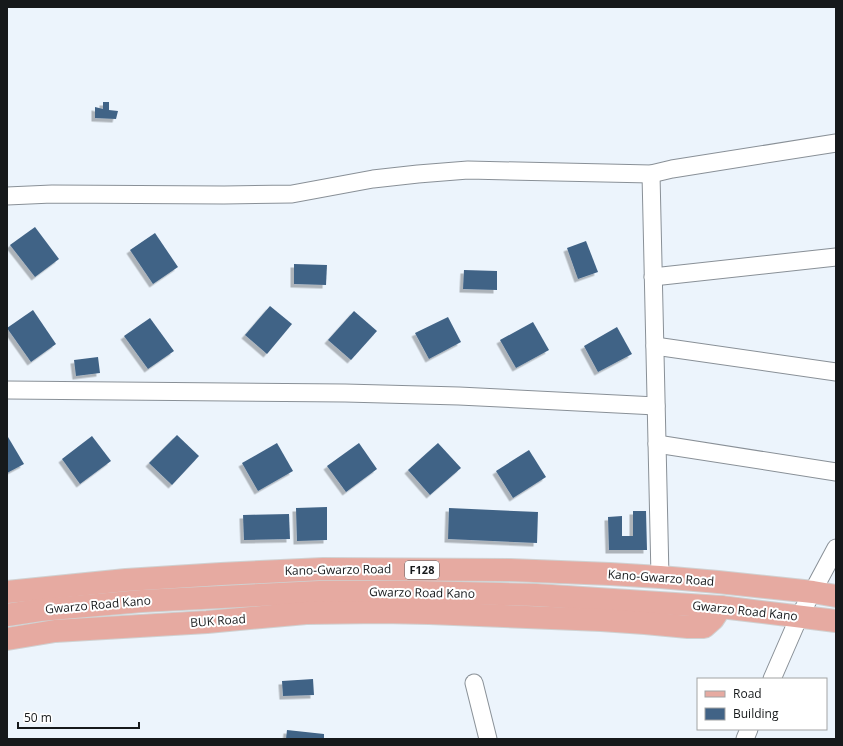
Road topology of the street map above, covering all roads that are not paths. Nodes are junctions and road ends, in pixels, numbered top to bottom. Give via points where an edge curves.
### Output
1 (836, 143) edge
2 (651, 174) junction
3 (7, 196) edge
4 (836, 258) edge
5 (653, 277) junction
6 (655, 346) junction
7 (836, 372) edge
8 (7, 390) edge
9 (656, 406) junction
10 (657, 444) junction
11 (836, 472) edge
12 (836, 548) edge
13 (660, 577) junction
14 (7, 592) edge
15 (416, 592) junction
16 (813, 592) junction
17 (836, 596) edge
18 (142, 601) junction
19 (721, 607) junction
20 (429, 613) junction
21 (7, 615) edge
22 (799, 617) junction
23 (836, 621) edge
24 (145, 625) junction
25 (7, 638) edge
26 (772, 678) edge
27 (474, 684) dead end
28 (488, 739) edge

1 - 2 street
2 - 3 street via 468,170 374,179 292,194
2 - 5 street
4 - 5 street
5 - 6 street
6 - 7 street
6 - 9 street
8 - 9 street via 444,395
9 - 10 street
10 - 11 street
10 - 13 street
12 - 16 street
13 - 14 main road, Kano-Gwarzo Road / F128 via 510,570 323,569 126,580
13 - 16 main road, Kano-Gwarzo Road / F128
15 - 18 main road, Gwarzo Road Kano / F128 via 320,592
15 - 19 main road, Gwarzo Road Kano / F128 via 536,595
15 - 20 main road
16 - 17 main road, Kano-Gwarzo Road / F128
16 - 22 street
18 - 21 main road, Gwarzo Road Kano / F128
18 - 24 main road
19 - 20 main road, BUK Road via 704,627
19 - 22 main road, Gwarzo Road Kano / F128
20 - 24 main road, BUK Road via 306,613
22 - 23 main road, Gwarzo Road Kano / F128
22 - 26 street
24 - 25 main road, BUK Road via 55,631
27 - 28 street

